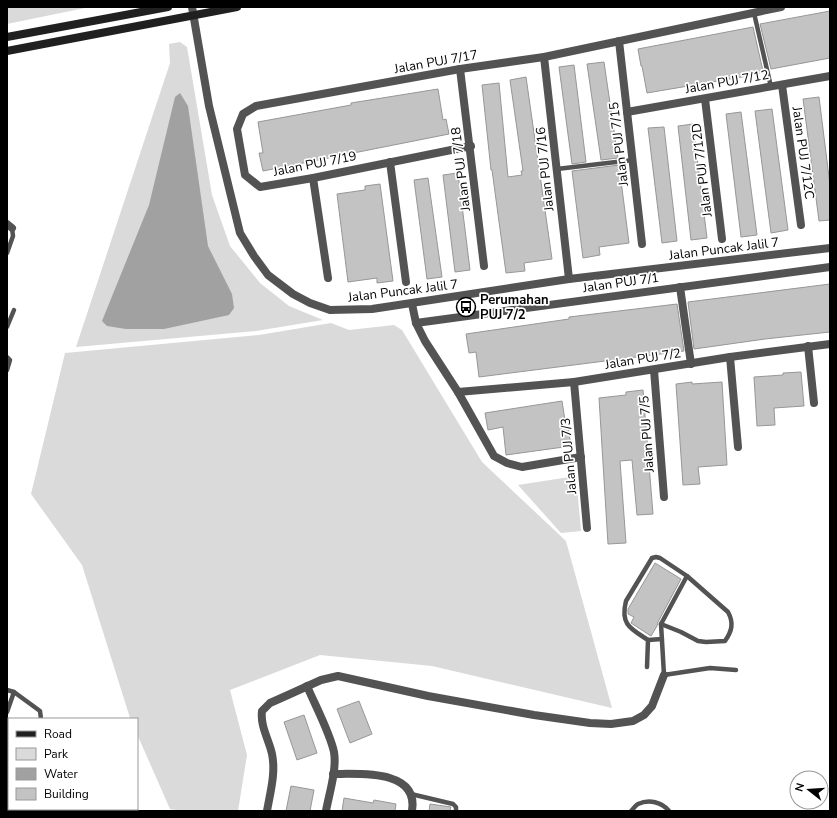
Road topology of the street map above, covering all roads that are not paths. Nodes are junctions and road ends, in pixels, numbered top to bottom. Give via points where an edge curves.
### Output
1 (168, 7) edge
2 (237, 7) edge
3 (781, 7) edge
4 (192, 11) edge
5 (754, 13) junction
6 (7, 37) edge
7 (619, 41) junction
8 (7, 50) edge
9 (544, 57) junction
10 (460, 69) junction
11 (830, 76) edge
12 (782, 85) junction
13 (771, 87) junction
14 (706, 99) junction
15 (256, 106) joint
16 (627, 112) junction
17 (470, 146) junction
18 (633, 160) junction
19 (390, 162) junction
20 (557, 169) junction
21 (313, 178) junction
22 (801, 225) dead end
23 (10, 226) edge
24 (722, 239) dead end
25 (642, 244) dead end
26 (830, 248) edge
27 (7, 253) edge
28 (484, 266) dead end
29 (830, 267) edge
30 (328, 278) dead end
31 (569, 279) junction
32 (406, 282) dead end
33 (680, 287) junction
34 (412, 304) junction
35 (14, 310) dead end
36 (416, 323) junction
37 (7, 327) edge
38 (830, 344) edge
39 (808, 346) junction
40 (7, 357) edge
41 (730, 357) junction
42 (691, 364) junction
43 (7, 370) edge
44 (654, 370) junction
45 (574, 382) junction
46 (458, 392) junction
47 (814, 403) dead end
48 (738, 447) dead end
49 (581, 458) junction
50 (664, 497) dead end
51 (587, 528) dead end
52 (687, 576) junction
53 (661, 624) junction
54 (662, 639) junction
55 (648, 640) junction
56 (646, 667) dead end
57 (736, 670) dead end
58 (664, 675) junction
59 (307, 686) junction
60 (7, 690) edge
61 (14, 692) junction
62 (7, 712) edge
63 (41, 718) edge
64 (334, 774) junction
65 (411, 794) junction
66 (267, 811) edge
67 (326, 811) edge
68 (412, 811) edge
69 (456, 811) edge
70 (631, 811) edge
71 (669, 811) edge

1 - 6 main road
2 - 4 main road
3 - 5 street, Jalan PUJ 7/17
4 - 8 main road
4 - 34 street, Jalan Puncak Jalil 7 via 209,106 240,233 254,256 268,274 293,294 330,310 372,309
5 - 7 street, Jalan PUJ 7/17
5 - 13 lane
7 - 9 street, Jalan PUJ 7/17
7 - 16 street, Jalan PUJ 7/15
9 - 10 street, Jalan PUJ 7/17
9 - 20 street, Jalan PUJ 7/16
10 - 15 street, Jalan PUJ 7/17
10 - 17 street, Jalan PUJ 7/18
11 - 12 street, Jalan PUJ 7/12
12 - 13 street, Jalan PUJ 7/12
12 - 22 street, Jalan PUJ 7/12C
13 - 14 street, Jalan PUJ 7/12
14 - 16 street, Jalan PUJ 7/12
14 - 24 street, Jalan PUJ 7/12D
15 - 21 street, Jalan PUJ 7/19 via 243,114 237,129 245,176 260,187
16 - 18 street, Jalan PUJ 7/15
17 - 19 street, Jalan PUJ 7/19
17 - 28 street, Jalan PUJ 7/18
18 - 20 lane
18 - 25 street, Jalan PUJ 7/15
19 - 21 street, Jalan PUJ 7/19
19 - 32 street
20 - 31 street, Jalan PUJ 7/16
21 - 30 street
23 - 27 lane via 13,236
26 - 31 street, Jalan Puncak Jalil 7
29 - 33 street, Jalan PUJ 7/1
31 - 34 street, Jalan Puncak Jalil 7
33 - 36 street, Jalan PUJ 7/1
33 - 42 street
34 - 36 street
35 - 37 lane
36 - 46 street
38 - 39 street, Jalan PUJ 7/2
39 - 41 street, Jalan PUJ 7/2
39 - 47 street
40 - 43 lane via 10,360
41 - 42 street, Jalan PUJ 7/2
41 - 48 street
42 - 44 street, Jalan PUJ 7/2
44 - 45 street, Jalan PUJ 7/2
44 - 50 street, Jalan PUJ 7/5
45 - 46 street, Jalan PUJ 7/2
45 - 49 street, Jalan PUJ 7/3
46 - 49 street via 494,456 507,463 522,467
49 - 51 street, Jalan PUJ 7/3
52 - 53 lane
52 - 53 lane via 728,612 732,626 728,636 725,641 698,641
52 - 55 lane via 660,558 652,558 649,561 624,609 627,625
53 - 54 lane
54 - 55 lane
54 - 58 lane
55 - 56 lane
57 - 58 lane via 710,668
58 - 59 street via 652,706 644,715 633,721 611,724 534,715 428,696 338,676
59 - 64 street via 334,753
59 - 66 street via 270,703 262,711 262,722 274,765
60 - 61 lane
61 - 62 lane
61 - 63 lane via 40,711
64 - 65 street via 377,774 398,781
64 - 67 street
65 - 68 street
65 - 69 lane via 453,804
70 - 71 lane via 637,804 648,802 658,802

